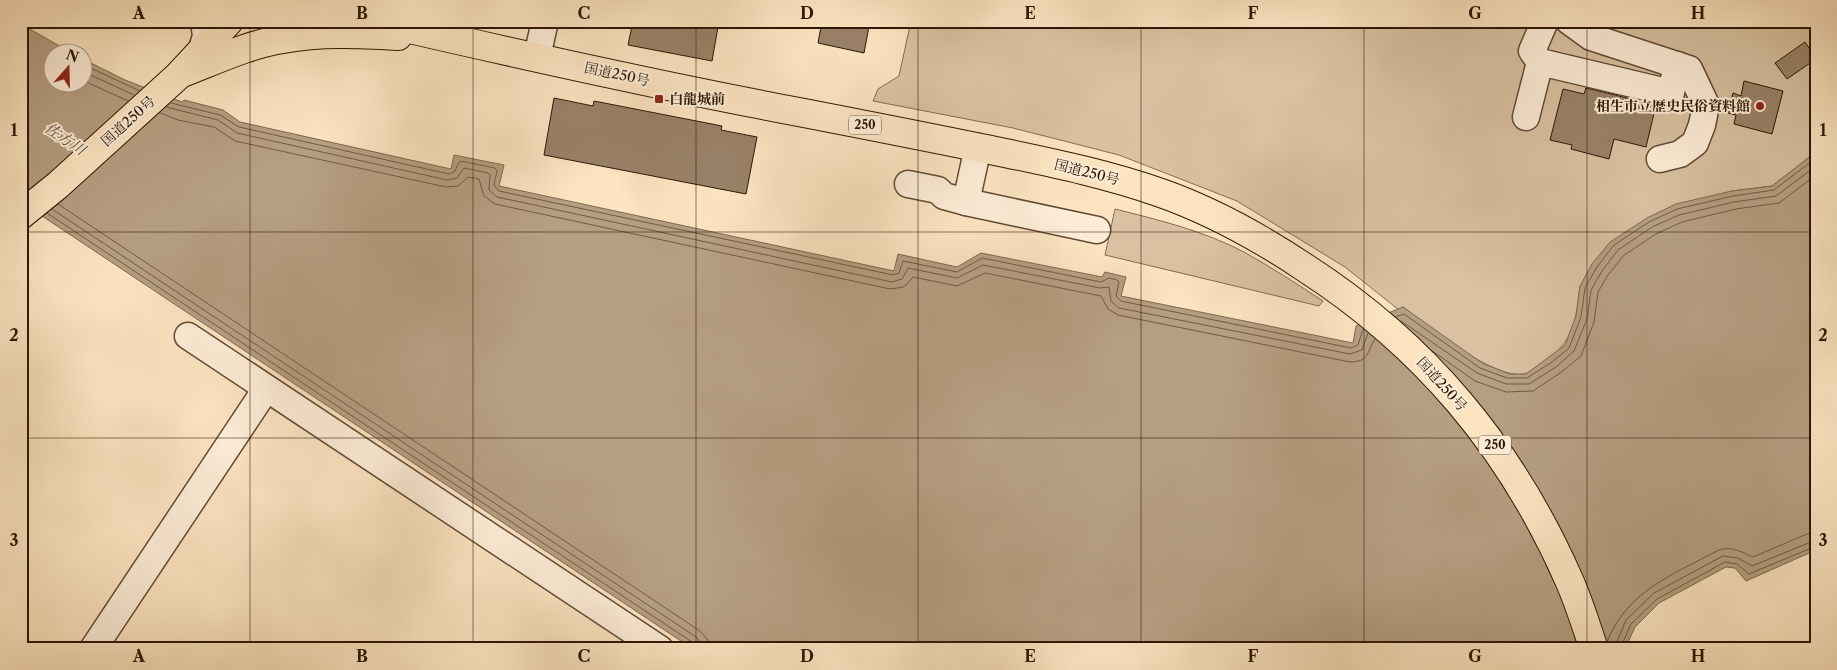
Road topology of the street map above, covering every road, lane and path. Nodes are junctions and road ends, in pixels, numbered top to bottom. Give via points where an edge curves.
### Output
1 (204, 21) edge
2 (229, 21) edge
3 (375, 21) edge
4 (545, 21) edge
5 (1545, 21) edge
6 (1569, 21) edge
7 (439, 36) junction
8 (202, 49) junction
9 (537, 57) junction
10 (1540, 62) junction
11 (1677, 65) junction
12 (179, 74) junction
13 (1526, 117) dead end
14 (978, 147) junction
15 (1660, 159) dead end
16 (908, 184) dead end
17 (966, 202) junction
18 (24, 213) edge
19 (1097, 230) dead end
20 (188, 336) dead end
21 (266, 389) junction
22 (93, 649) edge
23 (660, 649) edge
24 (1594, 649) edge

1 - 8 street via 206,36
2 - 8 highway, 国道250号 / 250
3 - 7 highway, 国道250号 / 250
4 - 9 street
5 - 10 street via 1532,51
6 - 11 street via 1591,37
7 - 9 highway, 国道250号 / 250
7 - 12 highway, 250 via 331,34 282,39
8 - 12 highway, 国道250号 / 250
9 - 14 highway, 国道250号 / 250
10 - 11 street via 1671,93
10 - 13 street
11 - 15 street via 1689,69 1706,105 1695,143 1680,154
12 - 18 highway, 国道250号 / 250
14 - 17 street
14 - 24 highway, 国道250号 / 250 via 1073,167 1164,194 1235,225 1334,286 1371,315 1434,372 1492,442 1545,529 1570,582
16 - 17 street via 938,190 944,196
17 - 19 street
20 - 21 street
21 - 22 street
21 - 23 street

